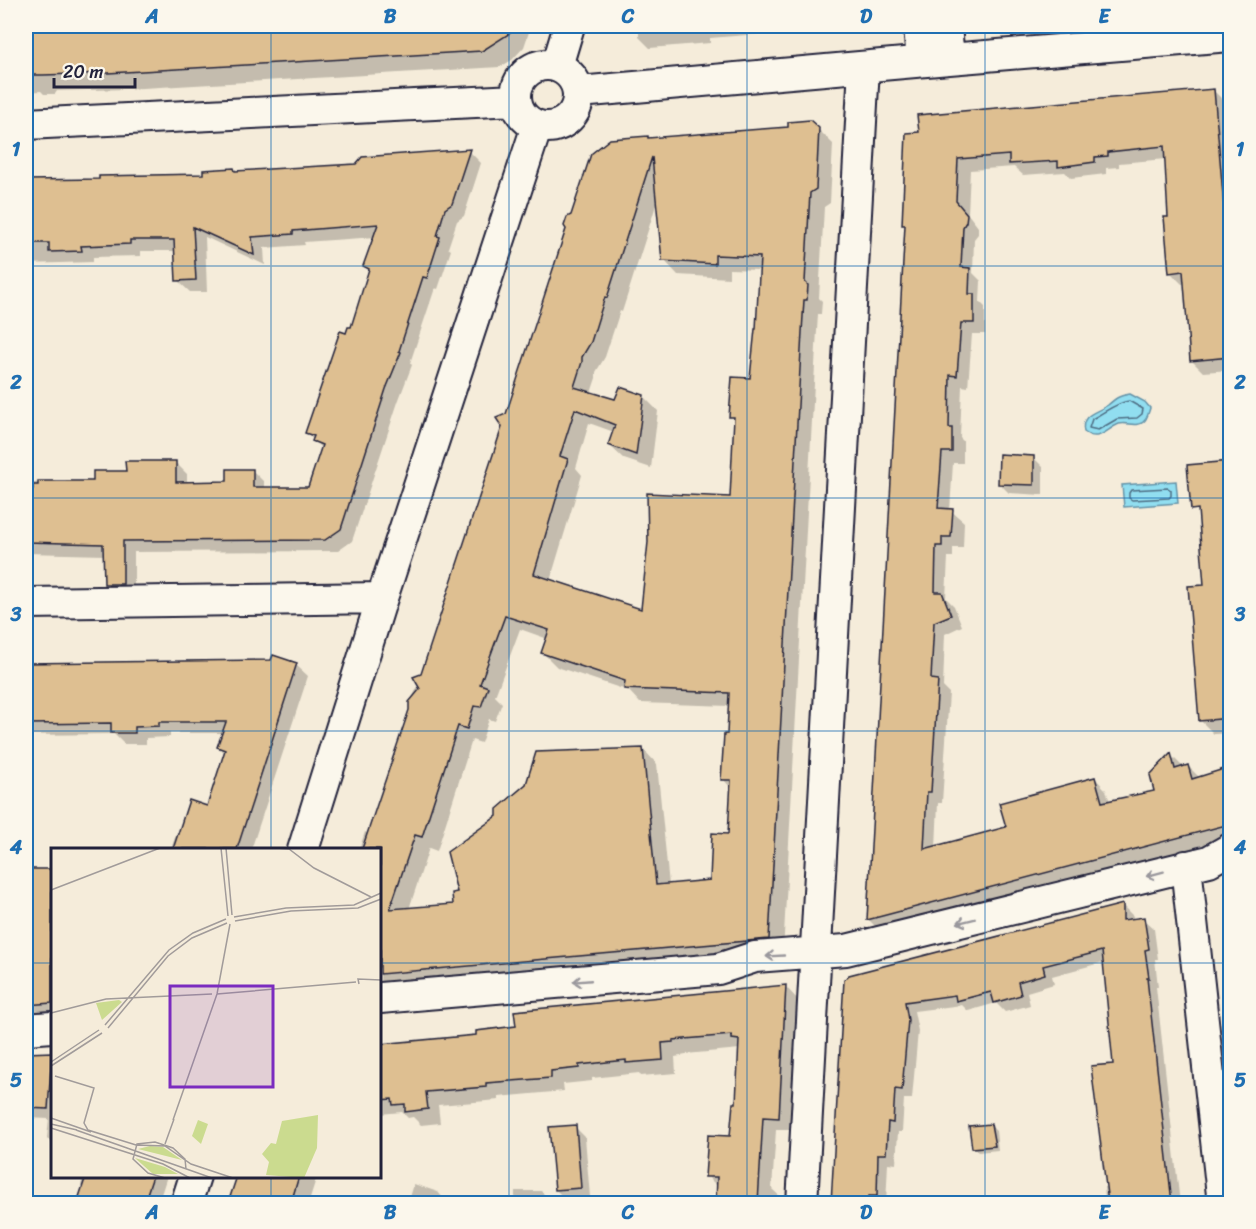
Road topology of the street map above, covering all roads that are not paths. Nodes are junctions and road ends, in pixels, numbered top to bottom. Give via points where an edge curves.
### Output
1 (569, 26) edge
2 (918, 26) edge
3 (946, 26) edge
4 (1215, 33) edge
5 (935, 60) junction
6 (557, 66) junction
7 (864, 67) junction
8 (579, 92) junction
9 (516, 100) junction
10 (26, 124) edge
11 (537, 126) junction
12 (382, 598) junction
13 (26, 603) edge
14 (303, 848) edge
15 (1230, 849) edge
16 (1186, 866) junction
17 (817, 952) junction
18 (381, 998) edge
19 (51, 1027) edge
20 (26, 1029) edge
21 (194, 1178) edge
22 (186, 1203) edge
23 (802, 1203) edge
24 (1223, 1203) edge

1 - 6 street
2 - 5 street
3 - 5 street
4 - 5 street
5 - 7 street
6 - 8 street via 569,73
6 - 9 street via 547,64 528,71 521,78
7 - 8 street
7 - 17 street
8 - 11 street via 576,110 563,123 555,127
9 - 10 street
9 - 11 street via 522,115
11 - 12 street
12 - 13 street
12 - 14 street
15 - 16 street via 1209,861
16 -> 17 street via 846,950
16 - 24 street
17 -> 18 street via 755,957 718,969
17 - 23 street
19 - 20 street
21 - 22 street

